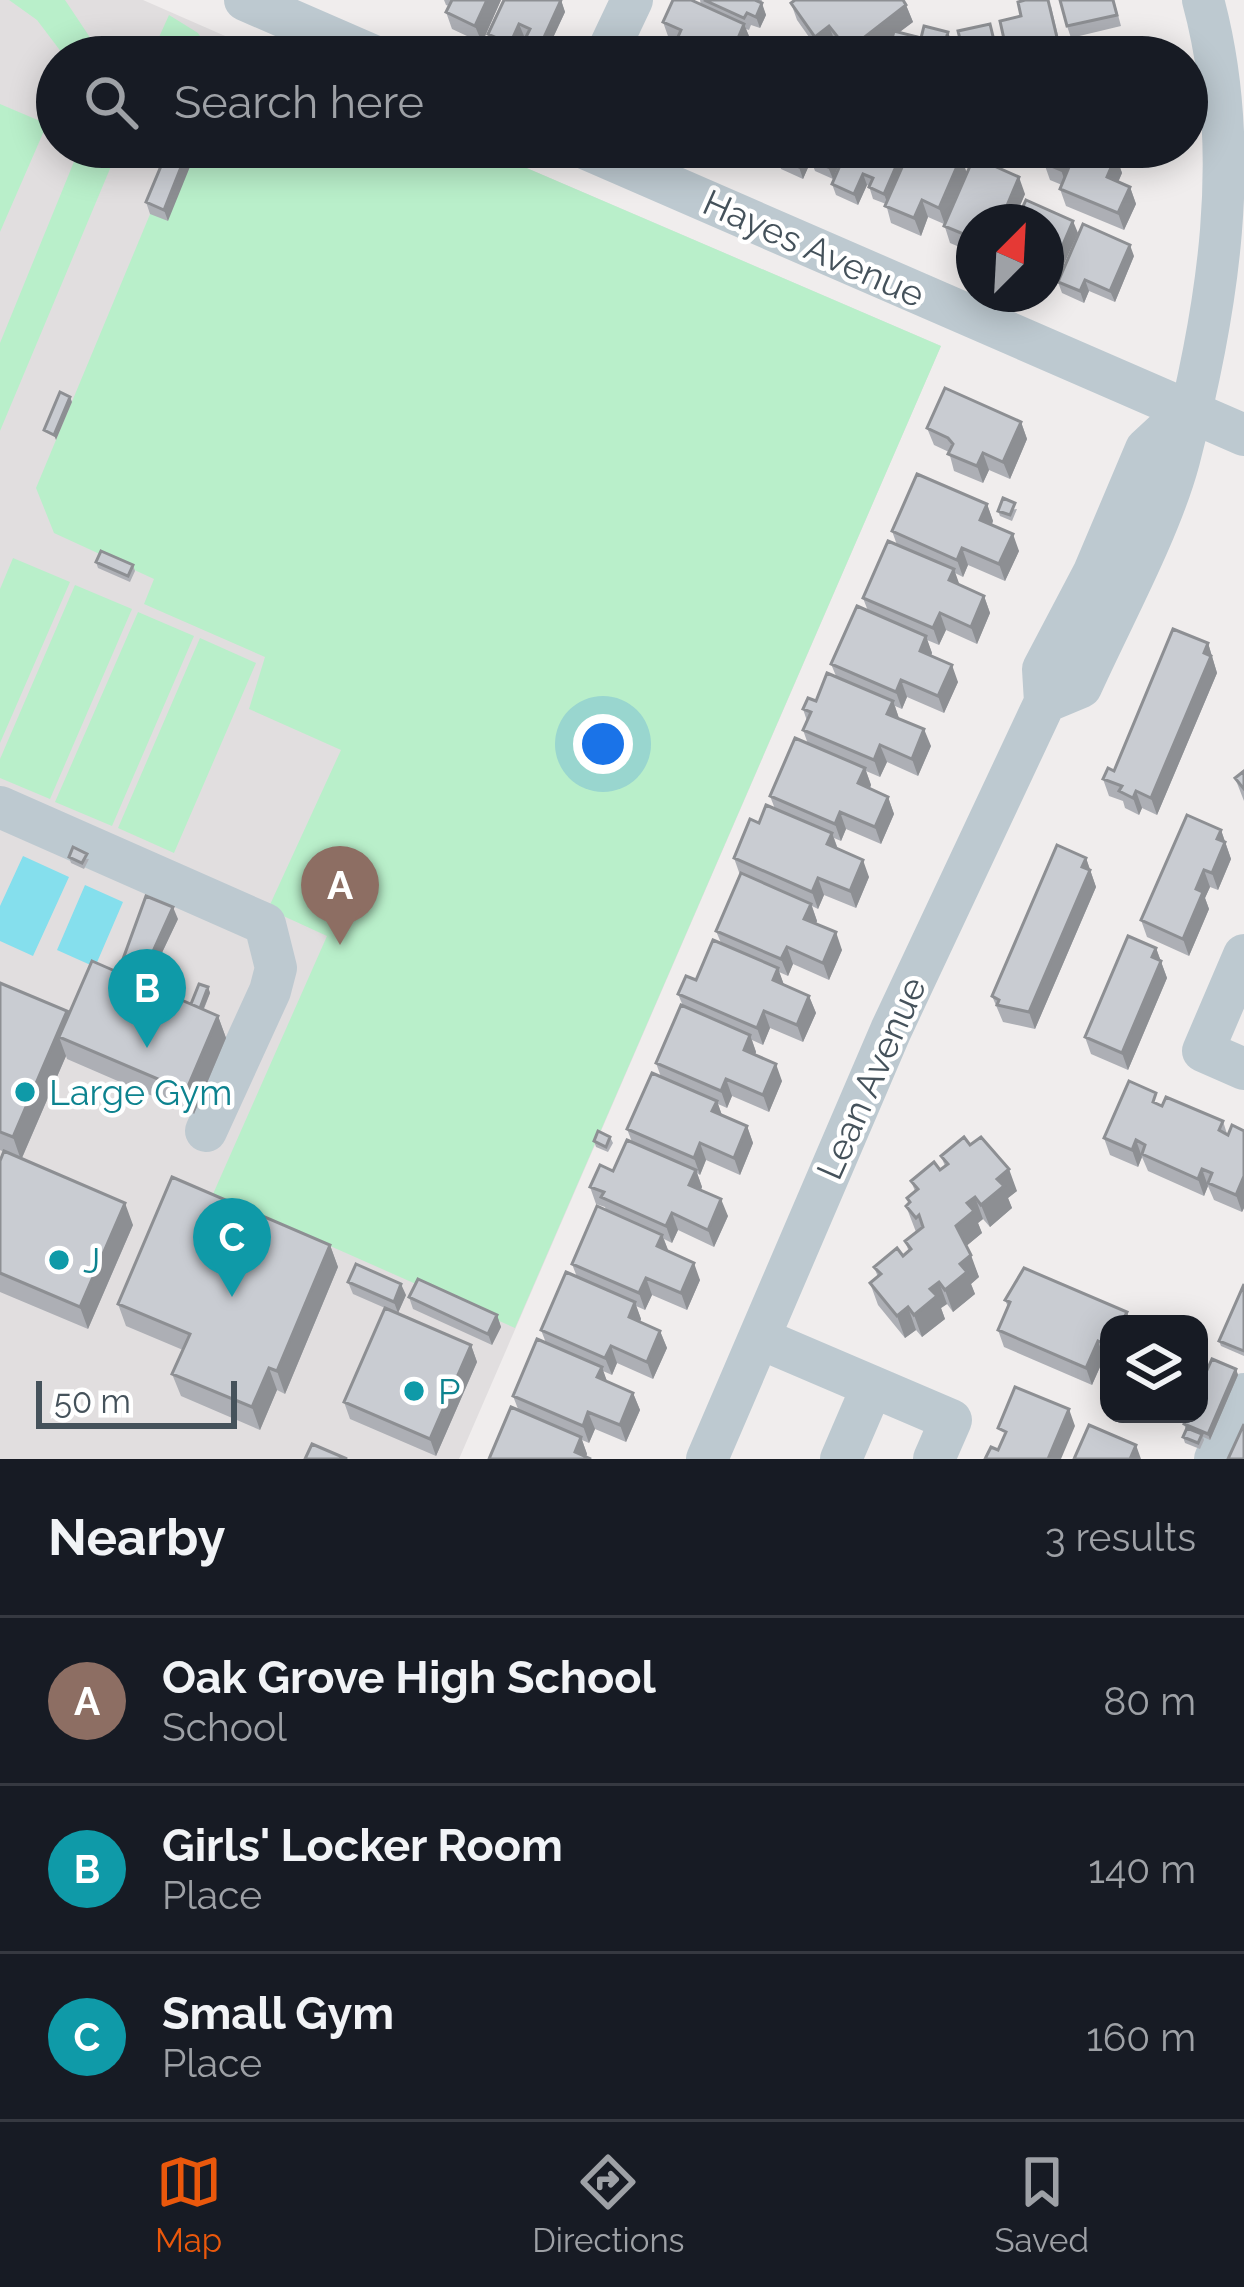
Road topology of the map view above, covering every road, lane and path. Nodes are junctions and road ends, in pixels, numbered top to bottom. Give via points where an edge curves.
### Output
1 (245, 0) edge
2 (632, 0) edge
3 (1202, 0) edge
4 (289, 9) edge
5 (338, 36) edge
6 (615, 36) edge
7 (1237, 158) edge
8 (630, 168) edge
9 (1187, 411) junction
10 (1244, 435) edge
11 (0, 806) edge
12 (1244, 955) edge
13 (1244, 1069) edge
14 (206, 1132) dead end
15 (759, 1338) junction
16 (872, 1387) junction
17 (1244, 1394) edge
18 (707, 1459) edge
19 (841, 1459) edge
20 (934, 1459) edge
21 (1215, 1459) edge

1 - 4 street
2 - 6 street
3 - 7 street, Lean Avenue
4 - 5 street
7 - 9 street, Lean Avenue via 1216,299
8 - 9 street, Hayes Avenue
9 - 10 street, Hayes Avenue
9 - 15 street, Lean Avenue via 1178,462 1081,687 1045,702
11 - 14 street via 265,924 276,968 270,991
12 - 13 street via 1203,1051
15 - 16 street
15 - 18 street, Lean Avenue
16 - 19 street
16 - 20 street via 951,1420
17 - 21 street

